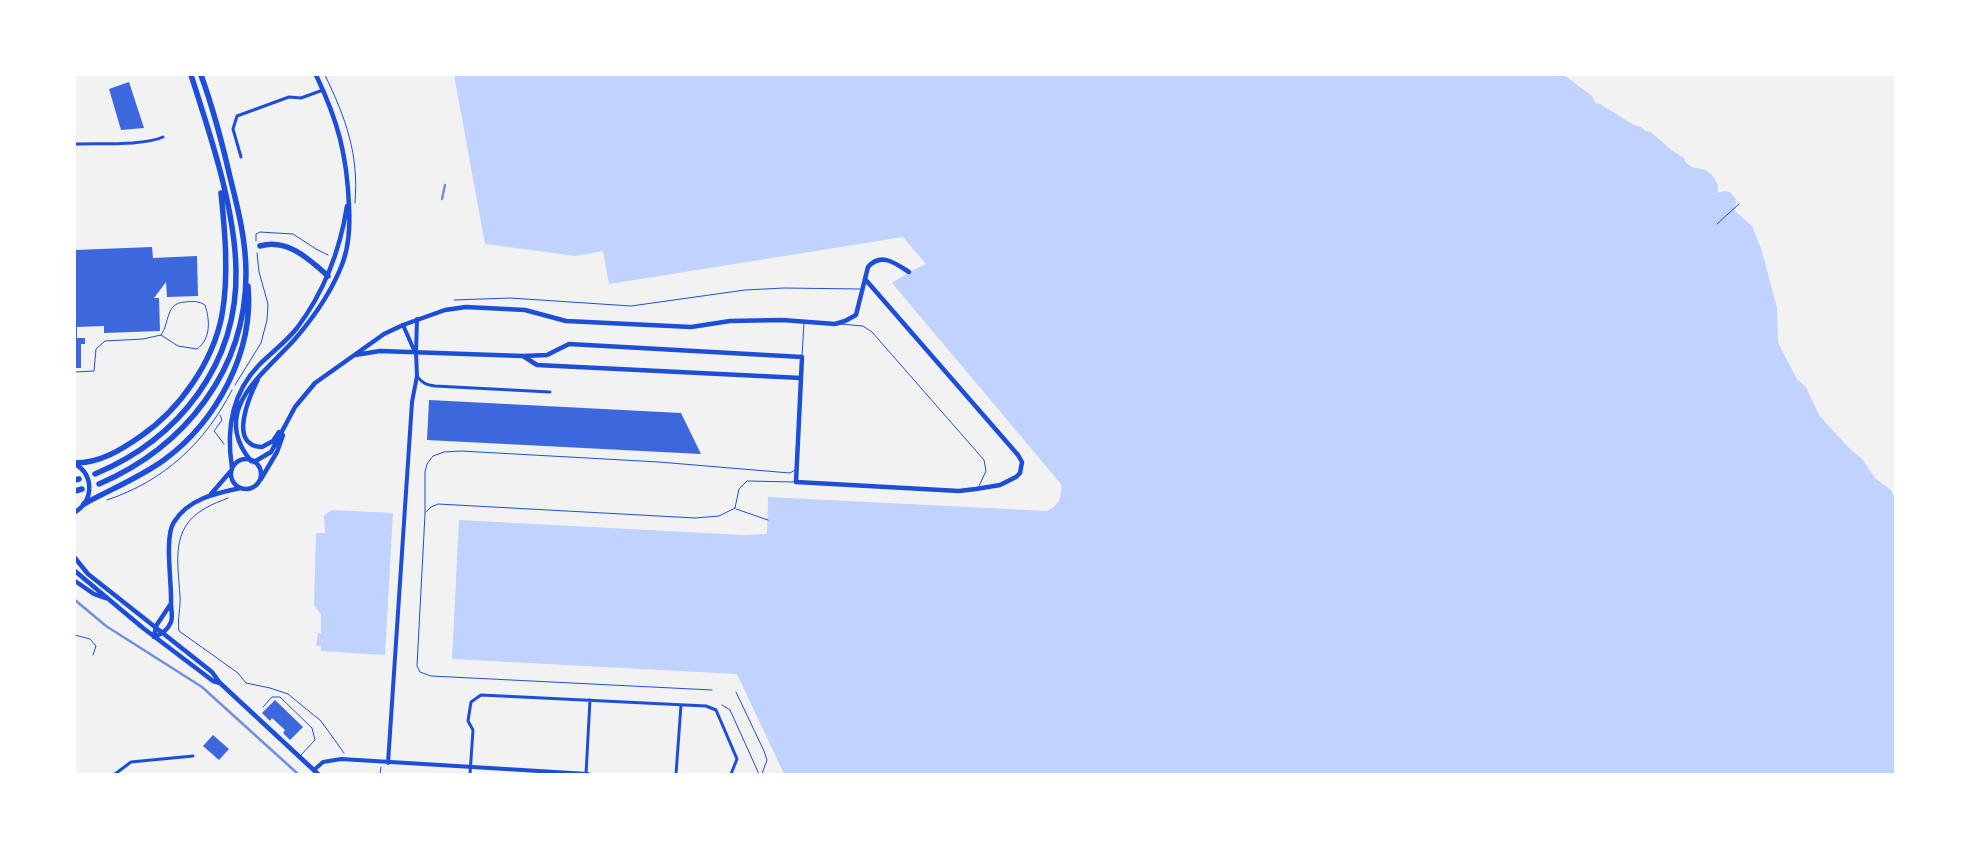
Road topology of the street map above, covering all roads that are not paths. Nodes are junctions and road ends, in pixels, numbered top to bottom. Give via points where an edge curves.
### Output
1 (191, 75) edge
2 (201, 75) edge
3 (316, 75) edge
4 (323, 90) junction
5 (163, 136) dead end
6 (75, 144) edge
7 (241, 157) dead end
8 (218, 168) junction
9 (349, 195) junction
10 (258, 246) road end
11 (909, 272) dead end
12 (246, 274) junction
13 (328, 276) junction
14 (865, 279) junction
15 (334, 281) junction
16 (863, 290) junction
17 (454, 300) dead end
18 (417, 319) junction
19 (804, 322) junction
20 (835, 324) junction
21 (403, 325) junction
22 (161, 335) junction
23 (416, 354) junction
24 (355, 355) junction
25 (523, 356) junction
26 (802, 357) junction
27 (75, 372) edge
28 (261, 375) junction
29 (417, 376) junction
30 (801, 378) junction
31 (550, 392) dead end
32 (289, 419) junction
33 (253, 461) junction
34 (75, 463) edge
35 (232, 469) junction
36 (796, 470) junction
37 (95, 474) dead end
38 (796, 482) junction
39 (258, 483) junction
40 (99, 484) dead end
41 (241, 488) junction
42 (976, 489) junction
43 (210, 494) junction
44 (84, 504) junction
45 (735, 508) junction
46 (75, 512) edge
47 (425, 514) junction
48 (768, 520) dead end
49 (75, 558) edge
50 (75, 571) edge
51 (75, 581) edge
52 (108, 600) junction
53 (171, 604) junction
54 (156, 626) junction
55 (164, 633) junction
56 (75, 635) edge
57 (154, 637) junction
58 (93, 655) dead end
59 (220, 683) junction
60 (712, 690) dead end
61 (736, 692) dead end
62 (590, 700) junction
63 (681, 705) junction
64 (722, 705) dead end
65 (263, 707) dead end
66 (193, 756) dead end
67 (300, 757) junction
68 (388, 763) junction
69 (471, 768) junction
70 (316, 772) edge
71 (115, 774) edge
72 (470, 774) edge
73 (587, 774) edge
74 (676, 774) edge
75 (731, 774) edge
76 (761, 774) edge

1 - 8 highway
2 - 12 highway via 243,232
3 - 4 main road
4 - 7 street via 301,98 289,97 237,116 233,129
4 - 9 main road via 344,147
5 - 6 street via 135,142
8 - 34 highway via 225,249 224,294 217,331 204,362 183,395 148,432 115,453 86,463
8 - 37 highway via 231,225 236,270 234,307 217,361 176,422 124,461
9 - 13 main road via 336,257
9 - 15 main road via 350,218 345,256
10 - 13 highway via 288,246
11 - 14 main road via 894,262 880,259 868,267
12 - 40 highway via 238,332 210,395 185,426 163,446 137,465
12 - 44 highway via 249,306 243,346 210,413 184,444 165,460
13 - 15 main road
13 - 35 main road via 296,329 252,373 239,393 229,428
14 - 16 main road
14 - 42 main road via 1022,462 1016,477 1003,484
15 - 28 main road via 306,325
16 - 17 lane via 774,288 631,306 510,298
16 - 20 main road via 856,315
18 - 19 main road via 466,307 525,310 566,321 691,328 730,321
18 - 21 main road
18 - 23 street
19 - 20 main road
19 - 26 lane
20 - 42 lane via 863,326 872,332 984,460 986,471
21 - 23 street
21 - 24 main road
22 - 22 lane via 173,306 190,301 205,305 209,326 202,345 197,349 178,346
22 - 27 lane via 105,341 96,348 94,372
23 - 24 main road via 380,351
23 - 25 main road
23 - 29 street
24 - 32 main road via 315,383 295,406
25 - 26 main road via 547,355 569,344
25 - 30 main road via 537,364
26 - 30 main road
28 - 32 main road via 244,414 244,429 249,441 258,447 266,446
28 - 33 main road via 246,391 236,424 240,447
29 - 31 street via 421,382 434,386
29 - 68 street via 412,402
30 - 36 main road
32 - 33 main road via 271,452
32 - 39 main road via 277,452
33 - 35 main road via 241,460
33 - 39 main road via 260,470
34 - 44 main road via 89,480 90,492
35 - 41 main road via 233,481
35 - 43 main road
36 - 38 main road
36 - 47 lane via 790,473 659,462 444,452 433,456 427,464
38 - 42 main road via 959,491
38 - 45 lane via 747,481 739,489
39 - 41 main road via 248,489
41 - 43 main road
43 - 53 main road via 188,507 172,526 169,548
44 - 46 main road
45 - 47 lane via 719,516 695,518 438,504
45 - 48 lane
47 - 60 lane via 417,666 420,672 461,678
49 - 54 main road via 88,574
50 - 52 main road
51 - 52 main road
52 - 57 main road
53 - 54 main road
53 - 55 main road via 171,622
54 - 55 main road
54 - 57 main road
55 - 57 main road
55 - 59 main road via 212,672
56 - 58 lane via 90,639 96,646
57 - 59 main road
59 - 67 main road
61 - 76 lane via 767,760
62 - 63 street
62 - 69 street via 481,695 471,702 468,721 472,730
62 - 73 street
63 - 74 street
63 - 75 street via 706,706 716,710 737,759
64 - 76 lane via 730,710
65 - 67 lane via 272,697 280,697 312,728 316,740
66 - 71 street via 131,762
67 - 70 main road
68 - 69 street
68 - 70 street via 330,760 322,762
69 - 72 street
69 - 73 street

